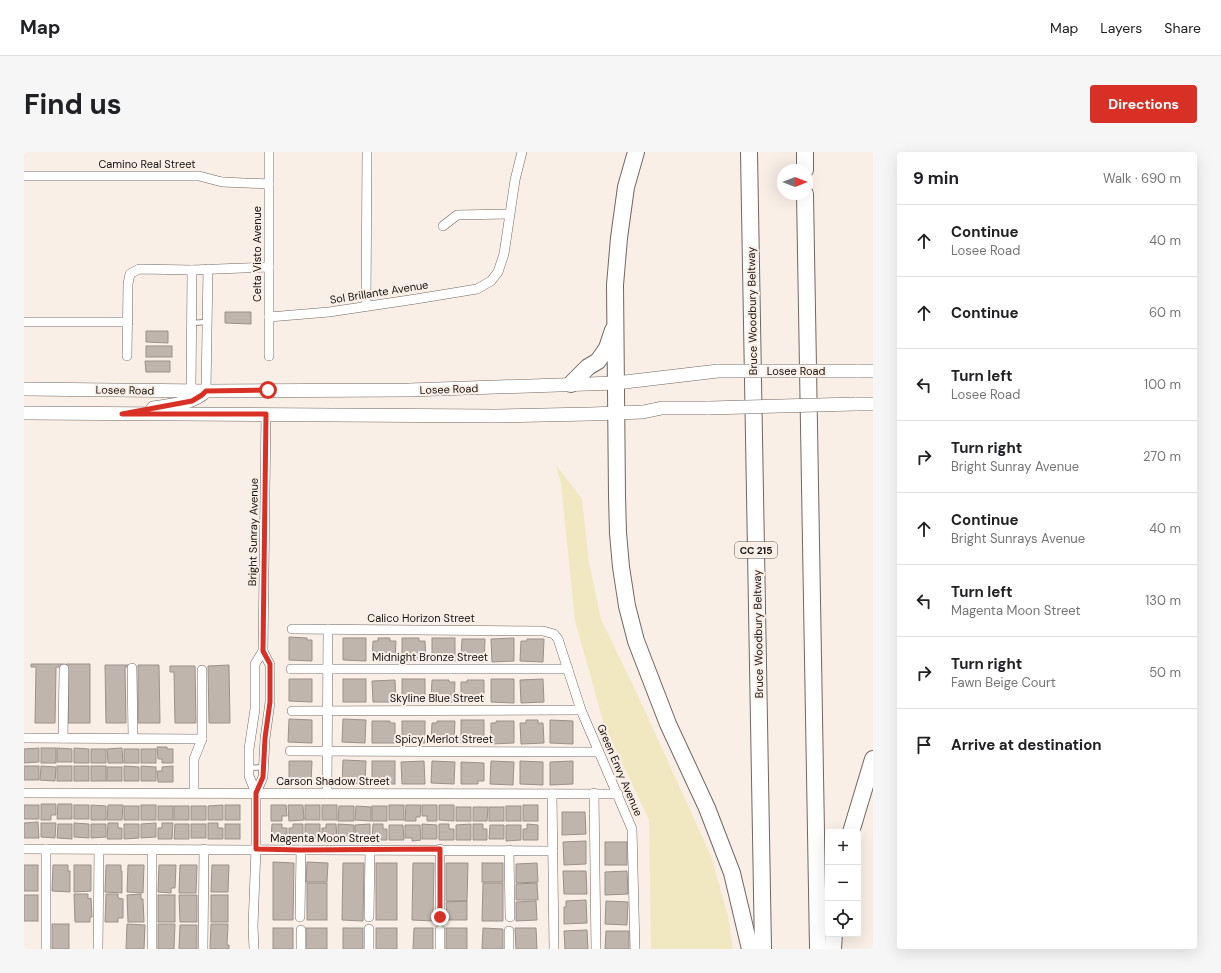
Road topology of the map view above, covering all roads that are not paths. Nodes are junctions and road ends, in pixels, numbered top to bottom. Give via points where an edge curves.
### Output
1 (269, 152) edge
2 (367, 152) edge
3 (522, 152) edge
4 (636, 152) edge
5 (749, 152) edge
6 (805, 152) edge
7 (805, 164) edge
8 (24, 176) edge
9 (269, 184) junction
10 (805, 200) edge
11 (509, 214) junction
12 (443, 226) dead end
13 (269, 267) junction
14 (208, 269) junction
15 (192, 270) junction
16 (366, 306) junction
17 (269, 317) junction
18 (24, 322) edge
19 (128, 322) junction
20 (207, 322) junction
21 (191, 323) junction
22 (616, 323) junction
23 (127, 356) dead end
24 (269, 356) dead end
25 (873, 371) edge
26 (616, 383) junction
27 (571, 384) junction
28 (24, 389) edge
29 (191, 391) junction
30 (206, 391) junction
31 (873, 404) edge
32 (24, 413) edge
33 (617, 413) junction
34 (122, 414) junction
35 (266, 414) junction
36 (292, 629) dead end
37 (328, 629) junction
38 (550, 633) joint
39 (263, 651) junction
40 (132, 668) dead end
41 (64, 669) dead end
42 (291, 669) dead end
43 (328, 669) junction
44 (568, 669) junction
45 (202, 670) dead end
46 (327, 710) junction
47 (581, 710) junction
48 (292, 711) dead end
49 (24, 738) edge
50 (63, 738) junction
51 (133, 738) junction
52 (202, 739) junction
53 (290, 751) dead end
54 (327, 751) junction
55 (598, 752) junction
56 (873, 759) edge
57 (263, 767) junction
58 (249, 768) junction
59 (194, 792) junction
60 (24, 793) edge
61 (256, 793) junction
62 (594, 793) junction
63 (327, 794) junction
64 (552, 794) junction
65 (618, 794) junction
66 (852, 829) edge
67 (24, 849) edge
68 (46, 849) junction
69 (99, 849) junction
70 (204, 849) junction
71 (256, 849) junction
72 (440, 849) junction
73 (152, 850) junction
74 (300, 850) junction
75 (370, 850) junction
76 (509, 850) junction
77 (553, 851) junction
78 (300, 917) dead end
79 (369, 917) dead end
80 (440, 917) dead end
81 (510, 917) dead end
82 (301, 930) dead end
83 (369, 930) dead end
84 (440, 930) dead end
85 (509, 931) dead end
86 (834, 937) edge
87 (46, 949) edge
88 (98, 949) edge
89 (152, 949) edge
90 (204, 949) edge
91 (254, 949) edge
92 (300, 949) edge
93 (369, 949) edge
94 (440, 949) edge
95 (509, 949) edge
96 (554, 949) edge
97 (596, 949) edge
98 (635, 949) edge
99 (750, 949) edge
100 (763, 949) edge
101 (818, 949) edge
102 (833, 949) edge

1 - 9 street, Celta Visto Avenue
2 - 16 street
3 - 11 street
4 - 22 highway via 626,186 619,238 615,285
5 - 100 highway, Bruce Woodbury Beltway / CC 215
6 - 7 highway
8 - 9 street, Camino Real Street via 199,176 222,182
9 - 13 street, Celta Visto Avenue
10 - 101 highway
11 - 12 street via 457,215
11 - 16 street, Sol Brillante Avenue via 504,254 498,272 491,281 478,289
13 - 14 street
13 - 17 street, Celta Visto Avenue
14 - 15 street
14 - 20 street
15 - 19 street via 139,269 130,274
15 - 21 street
16 - 17 street, Sol Brillante Avenue
17 - 24 street, Celta Visto Avenue
18 - 19 street
19 - 23 street
20 - 21 lane
20 - 30 street
21 - 29 street
22 - 26 highway
22 - 27 highway via 598,361
25 - 26 main road, Losee Road, bridge via 718,371
26 - 27 main road, Losee Road
26 - 33 highway
27 - 30 main road, Losee Road via 409,390
28 - 29 main road, Losee Road
29 - 30 main road, Losee Road
30 - 34 main road via 192,401
31 - 33 main road, bridge via 662,408
32 - 34 main road
33 - 35 main road via 495,416
33 - 99 highway via 618,533 621,567 636,641 668,724 707,808 732,873
34 - 35 main road
35 - 39 street, Bright Sunray Avenue
36 - 37 street, Calico Horizon Street
37 - 38 street, Calico Horizon Street
37 - 43 street
38 - 44 street, Green Envy Avenue via 558,639
39 - 57 street, Bright Sunray Avenue via 270,664 270,702
39 - 58 street, Bright Sunray Avenue via 255,664 255,709
40 - 51 street
41 - 50 street
42 - 43 street, Midnight Bronze Street
43 - 44 street, Midnight Bronze Street
43 - 46 street
44 - 47 street, Green Envy Avenue
45 - 52 street
46 - 47 street, Skyline Blue Street
46 - 48 street, Skyline Blue Street
46 - 54 street
47 - 55 street, Green Envy Avenue
49 - 50 street
50 - 51 street
51 - 52 street
52 - 59 street via 194,759
53 - 54 street, Spicy Merlot Street
54 - 55 street, Spicy Merlot Street
54 - 63 street
55 - 65 street, Green Envy Avenue
56 - 66 highway
57 - 58 lane
57 - 61 street, Bright Sunray Avenue via 263,777
58 - 61 street, Bright Sunray Avenue via 249,776
59 - 60 street, Carson Shadow Street
59 - 61 street, Carson Shadow Street
61 - 63 street, Carson Shadow Street
61 - 71 street
62 - 64 street, Carson Shadow Street
62 - 65 street, Carson Shadow Street
62 - 97 street
63 - 64 street, Carson Shadow Street
64 - 77 street
65 - 98 street, Green Envy Avenue via 632,828
67 - 68 street, Magenta Moon Street
68 - 69 street, Magenta Moon Street
68 - 87 street
69 - 73 street, Magenta Moon Street
69 - 88 street
70 - 71 street, Magenta Moon Street
70 - 73 street, Magenta Moon Street
70 - 90 street
71 - 74 street, Magenta Moon Street
71 - 91 street via 253,888
72 - 75 street, Magenta Moon Street
72 - 76 street, Magenta Moon Street
72 - 80 street
73 - 89 street
74 - 75 street, Magenta Moon Street
74 - 78 street
75 - 79 street
76 - 77 street, Magenta Moon Street
76 - 81 street
77 - 96 street
82 - 92 street
83 - 93 street
84 - 94 street
85 - 95 street
86 - 102 highway

